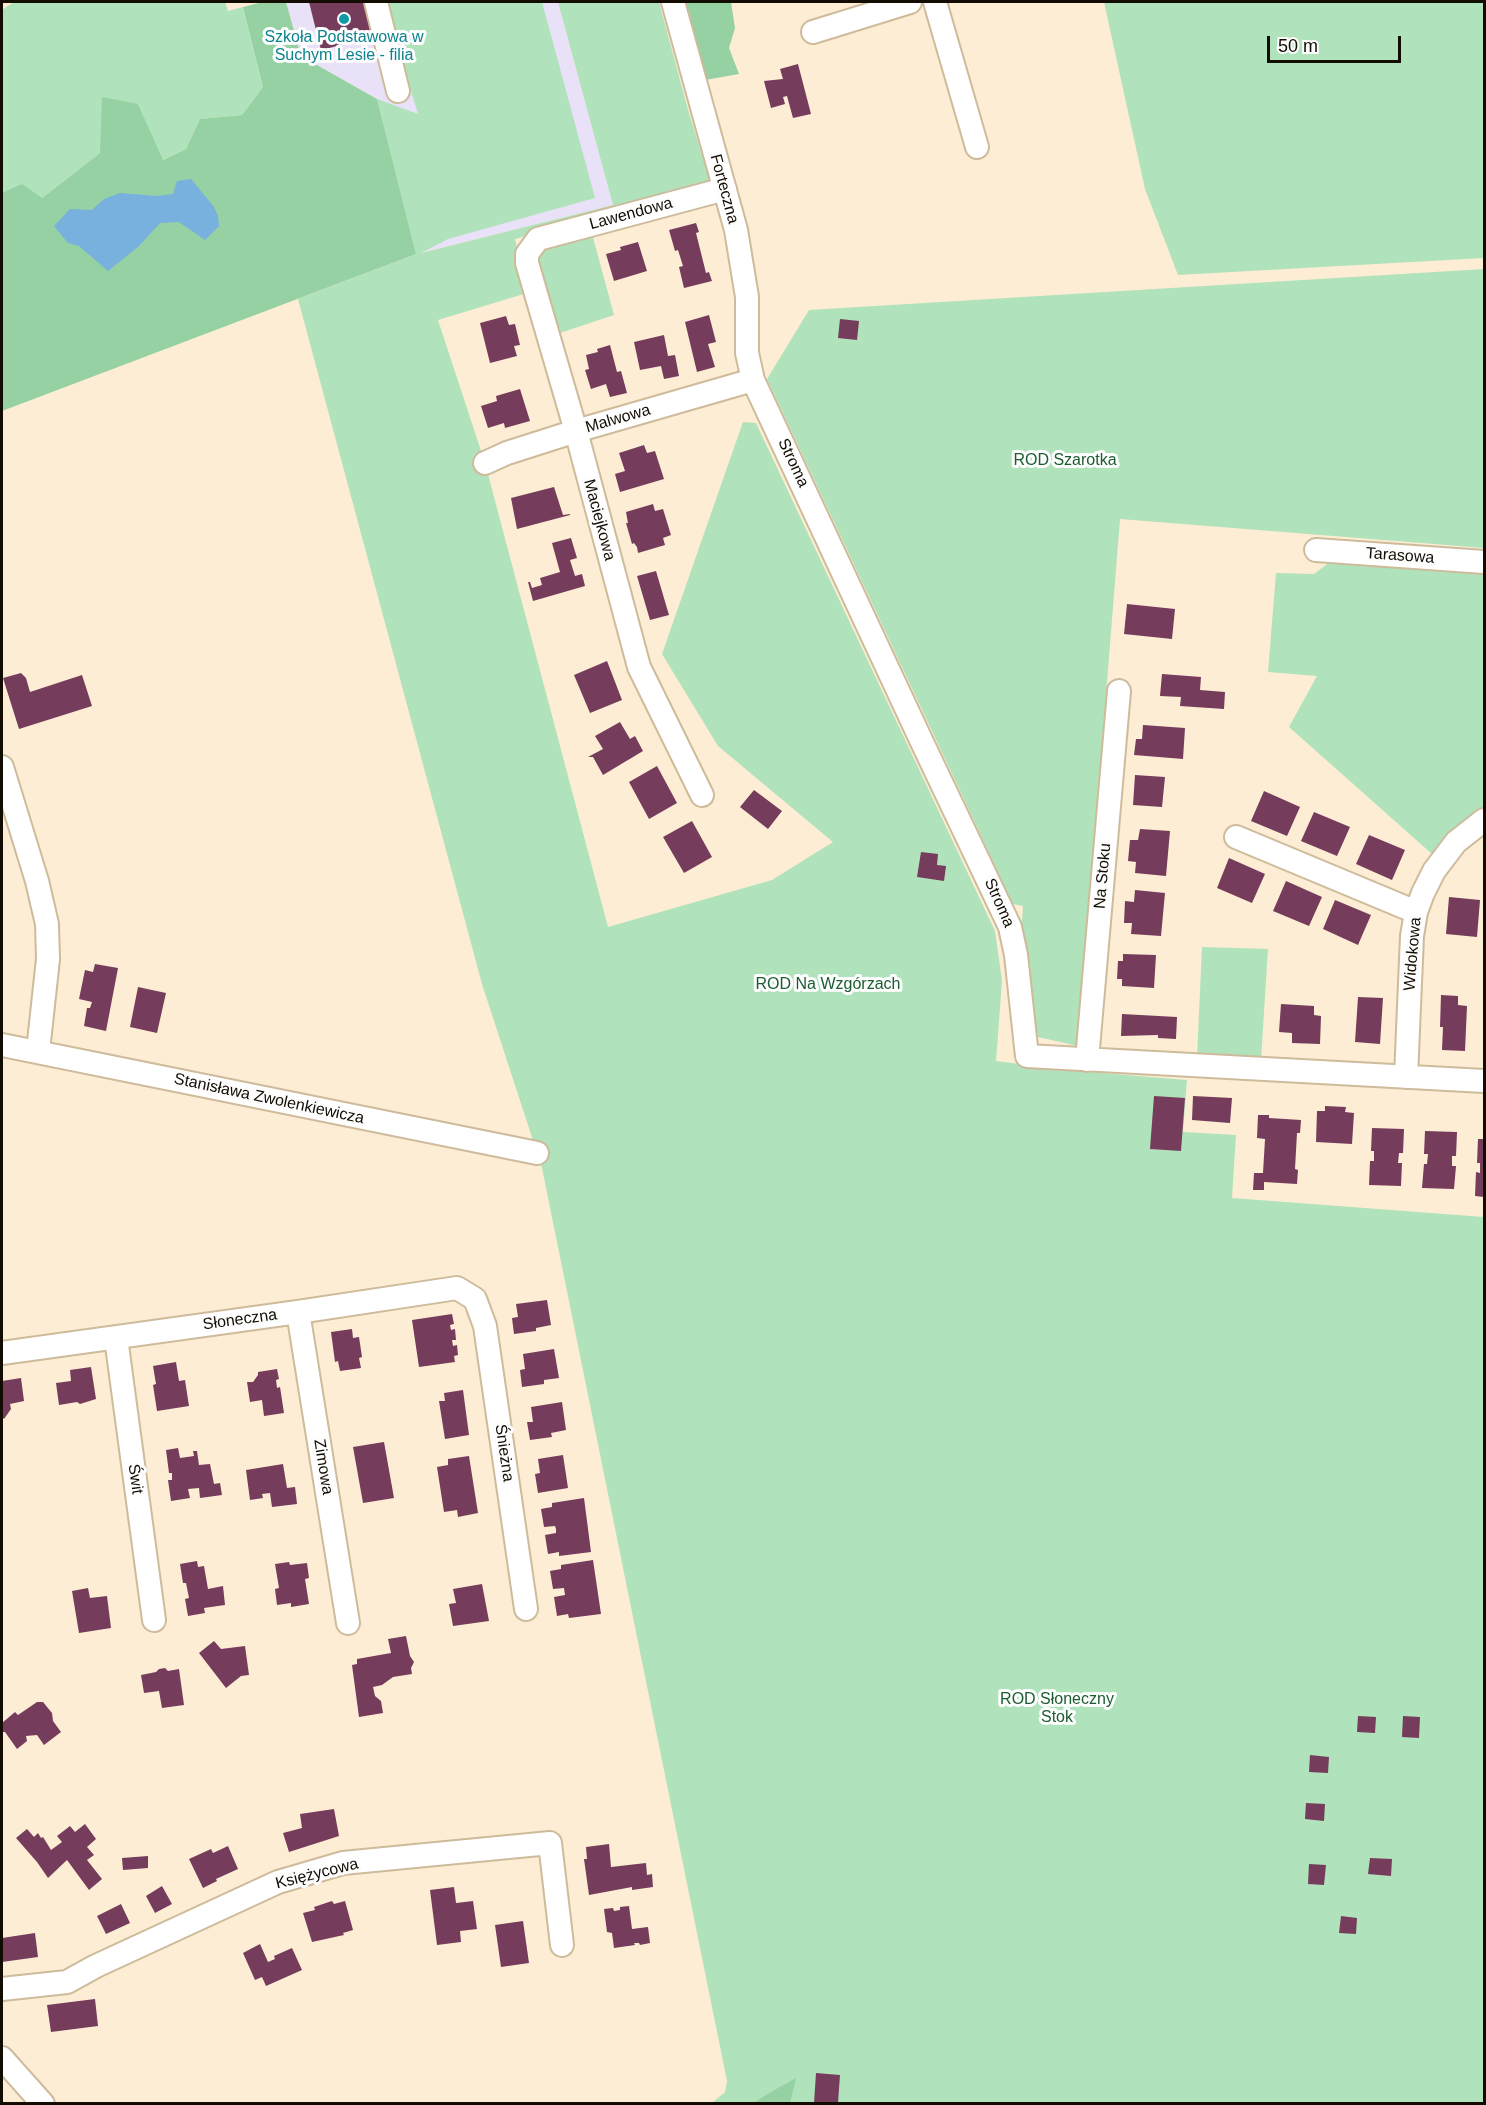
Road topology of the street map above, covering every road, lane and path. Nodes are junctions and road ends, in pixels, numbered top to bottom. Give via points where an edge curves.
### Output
1 (376, 2) edge
2 (673, 2) edge
3 (910, 2) edge
4 (935, 2) edge
5 (813, 32) dead end
6 (398, 91) dead end
7 (977, 147) dead end
8 (725, 189) junction
9 (538, 239) joint
10 (753, 380) junction
11 (576, 431) junction
12 (485, 463) dead end
13 (1316, 550) dead end
14 (1485, 562) edge
15 (1119, 691) dead end
16 (2, 767) edge
17 (702, 795) dead end
18 (1485, 820) edge
19 (1236, 837) dead end
20 (1416, 912) junction
21 (2, 1045) edge
22 (38, 1051) junction
23 (1087, 1060) junction
24 (1406, 1077) junction
25 (1485, 1081) edge
26 (537, 1153) dead end
27 (476, 1299) joint
28 (298, 1312) junction
29 (116, 1338) junction
30 (2, 1353) edge
31 (526, 1609) dead end
32 (154, 1620) dead end
33 (348, 1623) dead end
34 (562, 1945) dead end
35 (2, 1989) edge
36 (2, 2058) edge
37 (43, 2103) edge

1 - 6 street
2 - 8 street, Forteczna
3 - 5 street
4 - 7 street
8 - 9 street, Lawendowa
8 - 10 street, Forteczna via 743,267 747,353
9 - 11 street, Maciejkowa via 529,249 527,262
10 - 11 street, Malwowa
10 - 23 street, Stroma via 1010,927 1027,1056
11 - 12 street, Malwowa
11 - 17 street, Maciejkowa via 639,666
13 - 14 street, Tarasowa
15 - 23 street, Na Stoku
16 - 22 street via 38,881 46,924 48,959
18 - 20 street, Widokowa via 1456,842 1434,871
19 - 20 street
20 - 24 street, Widokowa
21 - 22 street, Stanisława Zwolenkiewicza
22 - 26 street, Stanisława Zwolenkiewicza
23 - 24 street, Stroma
24 - 25 street, Stroma
27 - 28 street, Słoneczna via 457,1288
27 - 31 street, Śnieżna via 485,1326
28 - 29 street, Słoneczna
28 - 33 street, Zimowa
29 - 30 street, Słoneczna
29 - 32 street, Świt
34 - 35 street, Księżycowa via 550,1843 343,1863 278,1882 67,1982
36 - 37 street

